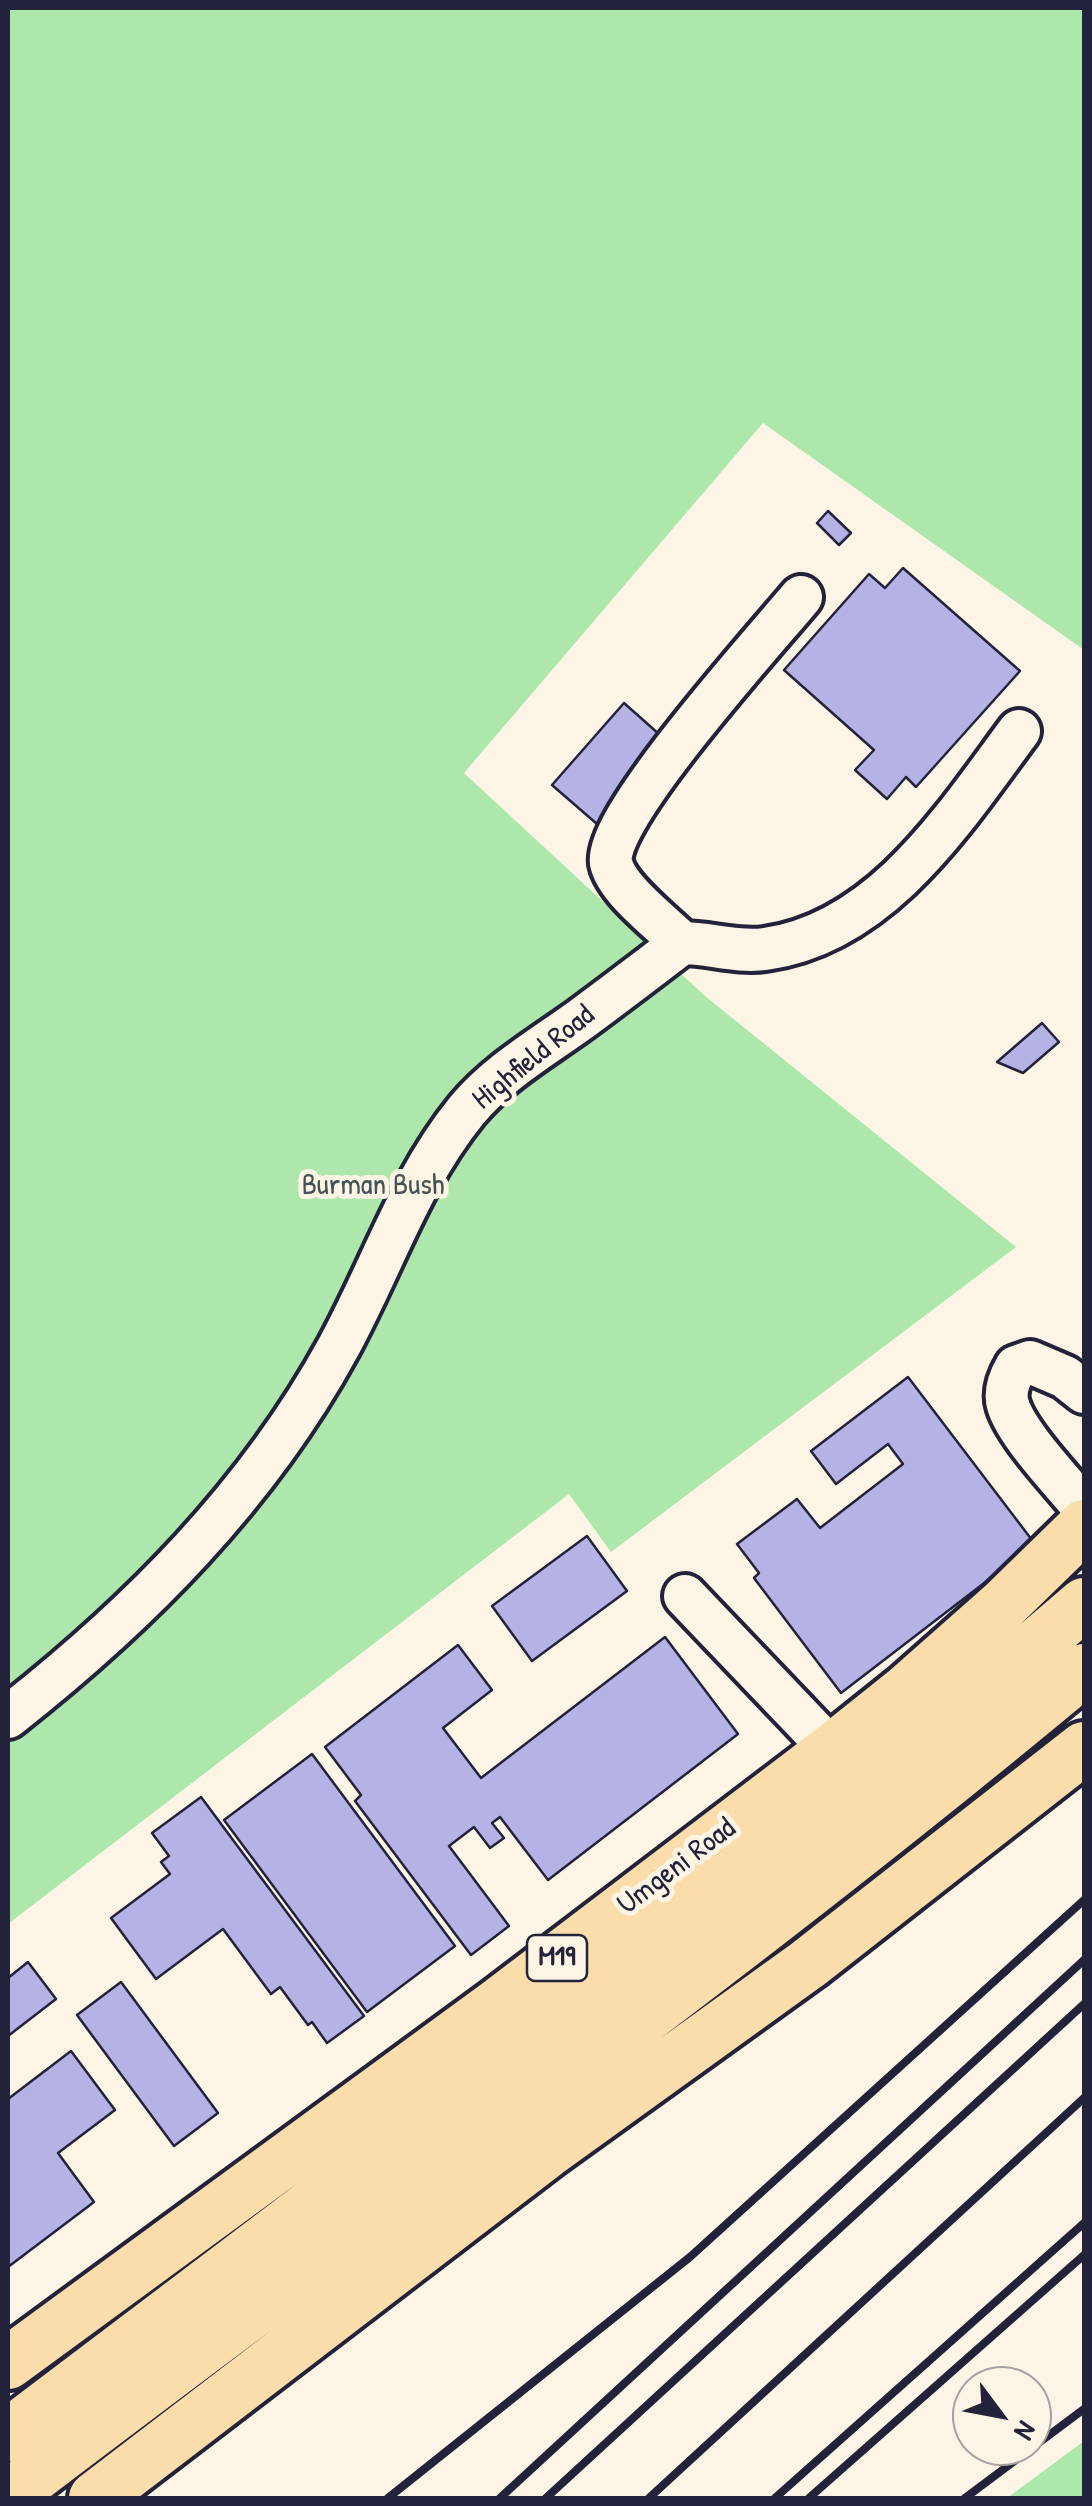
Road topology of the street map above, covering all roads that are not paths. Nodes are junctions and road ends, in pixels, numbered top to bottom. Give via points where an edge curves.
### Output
1 (801, 597) dead end
2 (1020, 731) dead end
3 (682, 942) junction
4 (1084, 1392) edge
5 (1084, 1508) edge
6 (1084, 1526) edge
7 (685, 1596) dead end
8 (1084, 1604) edge
9 (1084, 1670) edge
10 (8, 1717) edge
11 (1084, 1748) edge
12 (832, 1750) junction
13 (8, 2363) edge
14 (8, 2435) edge
15 (8, 2496) edge
16 (95, 2498) edge

1 - 3 lane via 668,758 611,848 617,877
2 - 3 lane via 928,848 876,899 793,944 761,950
3 - 10 lane, Highfield Road via 470,1106 408,1199 296,1420 244,1492 163,1580
4 - 5 lane via 1030,1362 1016,1368 1006,1390 1020,1427
6 - 12 main road, Umgeni Road / M19 via 1002,1606
7 - 12 lane
8 - 14 main road via 917,1747
9 - 15 main road via 959,1775
11 - 16 main road via 808,1964 546,2152
12 - 13 main road, Umgeni Road / M19

